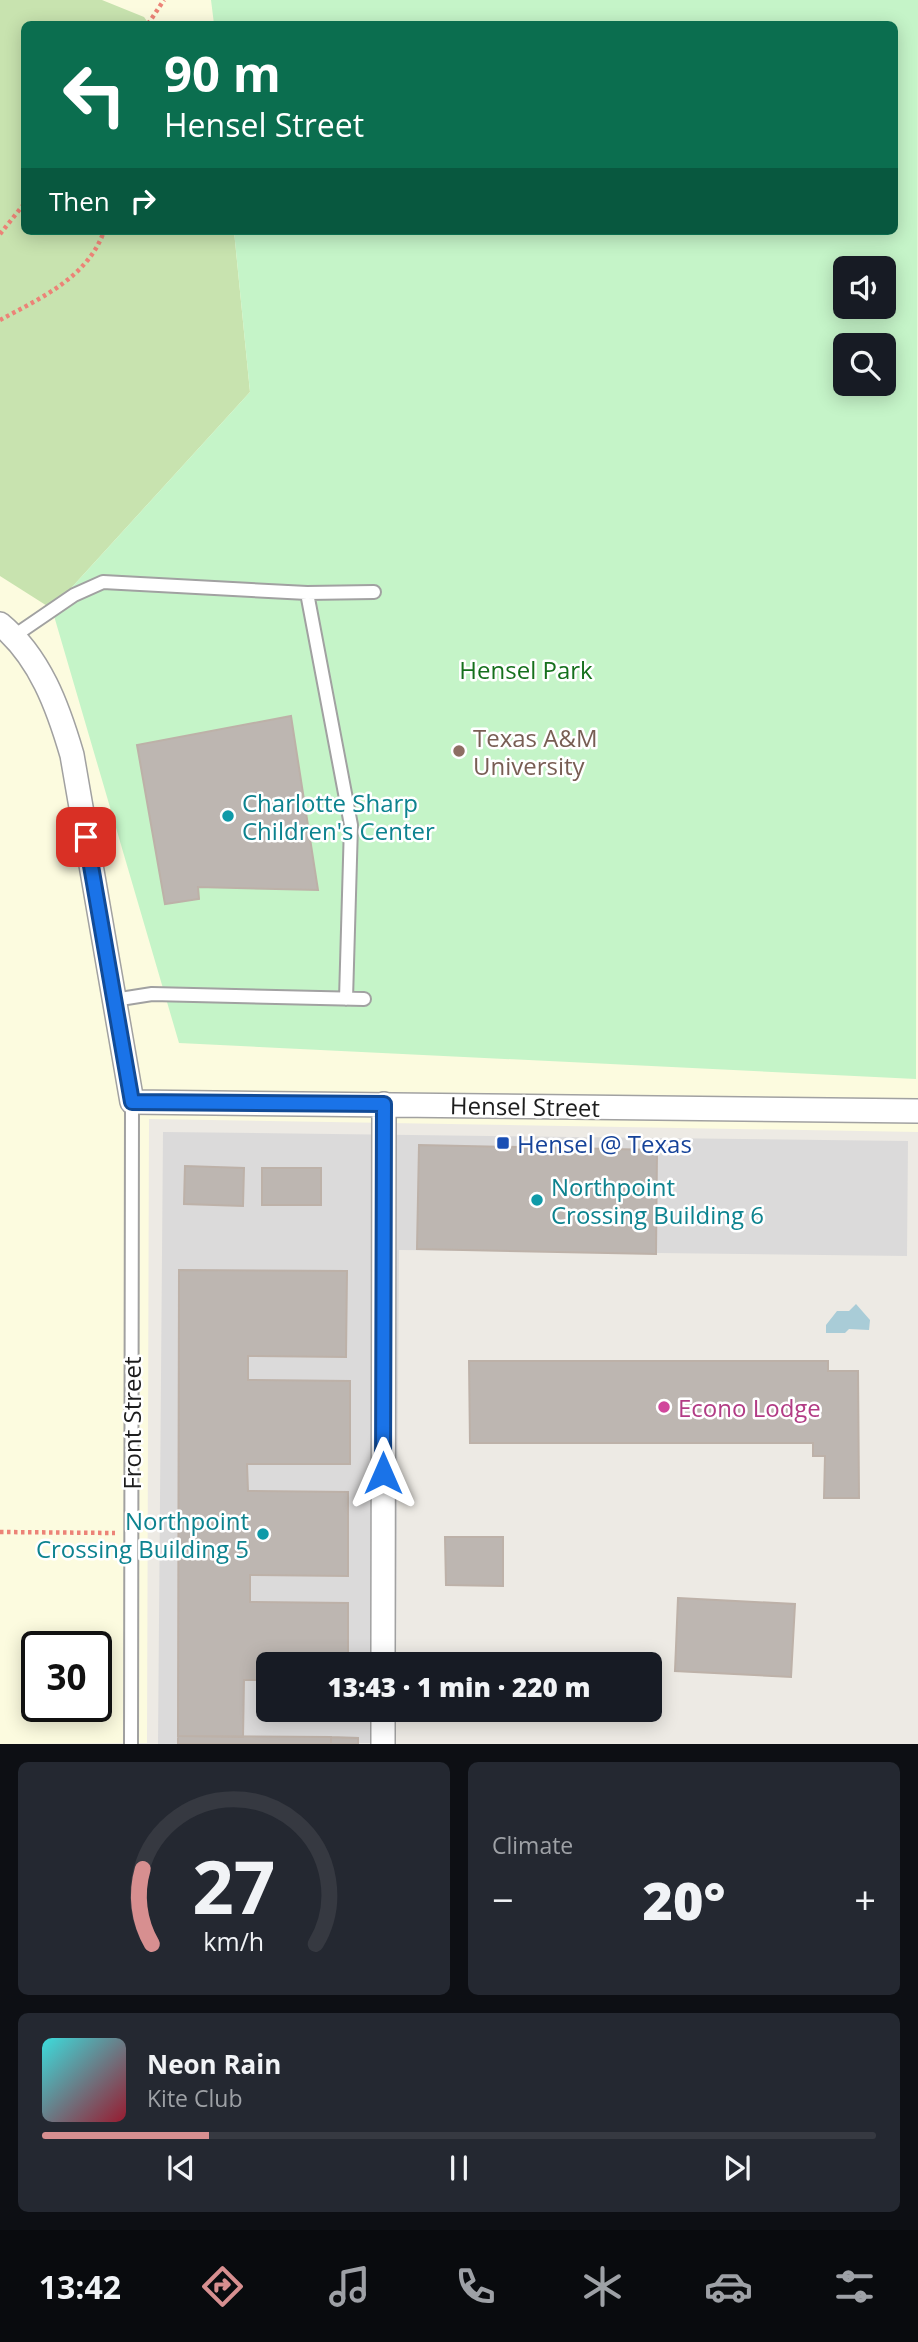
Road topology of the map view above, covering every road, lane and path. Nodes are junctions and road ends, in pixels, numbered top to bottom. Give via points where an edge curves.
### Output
1 (164, 0) edge
2 (150, 21) edge
3 (21, 208) edge
4 (0, 234) edge
5 (103, 235) edge
6 (0, 320) edge
7 (374, 592) dead end
8 (307, 593) junction
9 (7, 630) edge
10 (346, 999) junction
11 (364, 999) dead end
12 (114, 1000) junction
13 (132, 1102) junction
14 (384, 1104) junction
15 (918, 1111) edge
16 (0, 1532) edge
17 (131, 1534) junction
18 (383, 1652) edge
19 (383, 1722) edge
20 (131, 1744) edge
21 (383, 1744) edge

1 - 2 path
3 - 4 path
5 - 6 path via 98,249 62,286
7 - 8 lane
8 - 9 lane via 103,582
8 - 10 lane via 352,825
9 - 12 street via 44,678 72,755
10 - 11 lane
10 - 12 lane via 152,994
12 - 13 street
13 - 14 street, Hensel Street
13 - 17 lane, Front Street
14 - 15 street, Hensel Street
14 - 18 street
16 - 17 path
17 - 20 lane, Front Street
19 - 21 street

